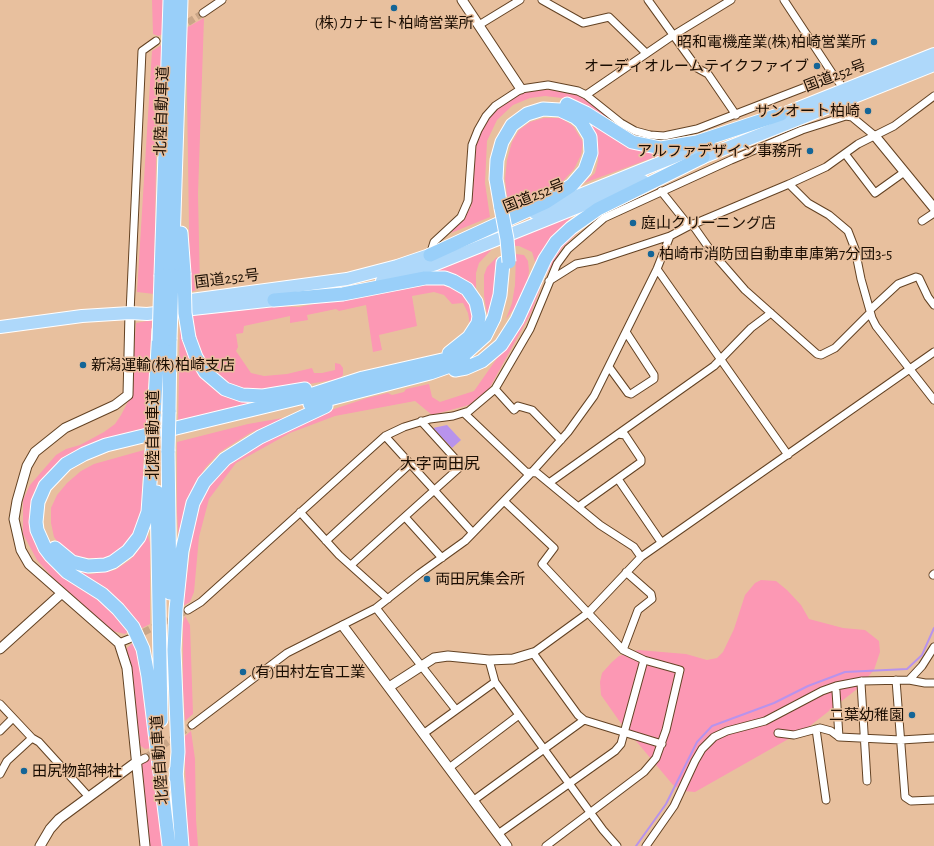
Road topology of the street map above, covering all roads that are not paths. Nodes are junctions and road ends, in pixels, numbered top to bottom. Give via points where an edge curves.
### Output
1 (170, 0) edge
2 (182, 0) edge
3 (222, 0) edge
4 (462, 0) edge
5 (520, 0) edge
6 (542, 0) edge
7 (648, 0) edge
8 (731, 0) edge
9 (784, 0) edge
10 (203, 13) tunnel mouth
11 (479, 25) junction
12 (672, 36) junction
13 (156, 41) dead end
14 (646, 53) junction
15 (934, 54) edge
16 (934, 65) edge
17 (834, 76) junction
18 (522, 88) junction
19 (586, 94) junction
20 (847, 94) junction
21 (934, 96) edge
22 (781, 114) junction
23 (736, 115) junction
24 (852, 117) junction
25 (874, 136) junction
26 (846, 155) junction
27 (703, 157) junction
28 (904, 173) junction
29 (789, 184) junction
30 (661, 191) junction
31 (934, 208) edge
32 (498, 209) junction
33 (934, 213) edge
34 (922, 221) dead end
35 (690, 225) junction
36 (670, 236) junction
37 (430, 255) junction
38 (657, 269) junction
39 (172, 274) junction
40 (549, 281) junction
41 (274, 300) junction
42 (934, 305) edge
43 (870, 312) junction
44 (130, 313) junction
45 (771, 313) junction
46 (0, 327) edge
47 (626, 332) junction
48 (162, 340) junction
49 (934, 352) edge
50 (720, 360) junction
51 (609, 367) junction
52 (428, 368) junction
53 (910, 370) junction
54 (365, 384) junction
55 (495, 389) junction
56 (934, 400) edge
57 (464, 413) junction
58 (421, 421) junction
59 (618, 434) junction
60 (385, 436) junction
61 (561, 440) junction
62 (159, 452) junction
63 (788, 455) junction
64 (410, 464) junction
65 (532, 472) junction
66 (618, 479) junction
67 (549, 483) junction
68 (434, 490) junction
69 (504, 501) junction
70 (578, 507) junction
71 (300, 512) junction
72 (405, 516) junction
73 (473, 533) junction
74 (326, 541) junction
75 (661, 542) junction
76 (641, 557) junction
77 (442, 558) junction
78 (351, 565) junction
79 (626, 572) junction
80 (62, 593) junction
81 (388, 599) junction
82 (376, 608) junction
83 (188, 610) tunnel mouth
84 (588, 613) junction
85 (343, 626) junction
86 (129, 639) tunnel mouth
87 (119, 643) junction
88 (934, 648) edge
89 (0, 649) edge
90 (623, 650) junction
91 (533, 653) junction
92 (489, 660) junction
93 (644, 660) junction
94 (422, 664) junction
95 (896, 680) junction
96 (909, 680) junction
97 (862, 681) junction
98 (495, 682) junction
99 (934, 683) edge
100 (389, 688) junction
101 (836, 691) dead end
102 (0, 704) edge
103 (456, 710) junction
104 (519, 715) junction
105 (13, 718) junction
106 (584, 720) junction
107 (192, 725) tunnel mouth
108 (816, 729) junction
109 (0, 731) edge
110 (625, 733) junction
111 (778, 733) dead end
112 (423, 734) junction
113 (32, 738) junction
114 (839, 738) junction
115 (864, 738) junction
116 (934, 738) edge
117 (901, 740) junction
118 (662, 744) junction
119 (545, 749) junction
120 (145, 758) tunnel mouth
121 (3, 762) edge
122 (135, 763) junction
123 (449, 768) junction
124 (0, 774) edge
125 (176, 778) junction
126 (868, 781) dead end
127 (569, 782) junction
128 (89, 797) junction
129 (474, 800) junction
130 (826, 800) dead end
131 (934, 800) edge
132 (591, 813) junction
133 (498, 834) junction
134 (614, 845) edge
135 (40, 846) edge
136 (145, 846) edge
137 (174, 846) edge
138 (507, 846) edge
139 (546, 846) edge
140 (646, 846) edge

1 - 39 highway, 北陸自動車道
2 - 39 highway, 北陸自動車道
3 - 10 street
4 - 11 street
5 - 11 street
6 - 14 street via 583,23 609,17
7 - 12 street
8 - 12 street
9 - 17 street
11 - 18 street
12 - 14 street
12 - 23 street via 697,68 708,74
13 - 44 street via 142,51
14 - 19 street
15 - 20 highway, 国道252号
16 - 20 highway, 国道252号
17 - 20 street
17 - 23 street
18 - 19 street via 548,85
18 - 37 street via 495,106 478,130 470,159 468,201 461,217 434,242
19 - 23 street via 621,123 635,131 650,135 681,134
20 - 22 highway, 国道252号
20 - 24 street via 855,110
20 - 27 highway, 国道252号
21 - 25 street via 899,123
22 - 32 highway via 697,142 661,148 632,142 568,104 533,104 510,118 495,139 489,167
22 - 37 highway, 国道252号
24 - 25 street
24 - 30 street via 846,116 802,130
25 - 26 street via 858,144
25 - 28 street
26 - 28 street via 875,193
26 - 29 street
27 - 41 highway, 国道252号 via 418,270 344,290
27 - 52 highway via 598,208 575,224 556,242 545,259 517,320 501,345 489,356 474,365 457,370
28 - 31 street
29 - 35 street
29 - 43 street via 808,203 829,215 848,231 856,249
30 - 35 street
30 - 40 street via 604,218 568,249
32 - 37 highway via 497,160 502,142 512,125 527,114 543,109 568,113 581,122 590,136 591,153 585,170 572,185 546,202
32 - 52 highway, bridge via 507,239 508,283 504,306 492,336 480,350 466,360
33 - 34 street
35 - 36 street
35 - 45 street via 745,290
36 - 38 street
36 - 40 street via 576,264
37 - 44 highway, 国道252号 via 347,279 193,299 147,307
38 - 47 street
38 - 50 street
39 - 48 highway, 北陸自動車道, bridge
39 - 48 highway, 北陸自動車道, bridge via 160,320
39 - 54 highway, bridge via 196,357 205,372 225,389 242,394 273,394
40 - 55 street via 530,329
41 - 44 highway, 国道252号 via 147,314
41 - 52 highway via 343,294 425,278 435,277 453,281 472,295 478,309 478,323 469,337 456,349
42 - 43 street via 920,278 916,276 898,284
43 - 45 street via 835,348 821,356
43 - 53 street via 878,330
44 - 46 highway, 国道252号 via 82,316
44 - 80 street via 128,395 116,405 65,428 35,452 27,466 17,501 14,519 21,550 29,564
45 - 50 street via 751,328
47 - 51 street
47 - 51 street via 654,375 654,379 631,394
48 - 62 highway, 北陸自動車道, bridge
49 - 53 street
50 - 59 street
50 - 63 street
51 - 61 street via 594,396
52 - 54 highway
53 - 56 street
53 - 63 street
54 - 62 highway via 123,449 85,463 60,480 46,504 46,529 59,553 72,562 88,566 105,565 128,551 139,537 148,512
54 - 125 highway via 247,444 217,466 198,492 186,531 178,579 174,650 178,752
54 - 137 highway via 94,449 58,470 41,494 36,522 45,548 67,572 102,594 118,609 138,637 146,662
55 - 57 street
55 - 61 street via 514,410 518,406 532,410
57 - 58 street
57 - 65 street via 526,472
58 - 60 street
58 - 68 street via 460,464 459,468
59 - 66 street via 624,435 641,459 641,462
59 - 67 street
60 - 64 street
60 - 71 street
61 - 65 street
62 - 125 highway, 北陸自動車道
62 - 137 highway, 北陸自動車道 via 159,654
63 - 75 street
64 - 68 street
64 - 74 street
65 - 67 street
65 - 69 street
66 - 70 street
66 - 75 street
67 - 70 street
68 - 72 street
68 - 73 street
69 - 73 street
69 - 84 street via 554,548 542,564
70 - 76 street via 634,547
71 - 74 street
71 - 83 street via 201,602
72 - 77 street
72 - 78 street
73 - 77 street
74 - 78 street
75 - 76 street
76 - 79 street
77 - 81 street
78 - 81 street
79 - 84 street
79 - 90 street via 651,594 652,600 638,610
80 - 87 street
80 - 89 street
81 - 82 street
82 - 85 street
82 - 94 street
84 - 90 street
84 - 91 street
85 - 100 street
85 - 107 street via 287,653
86 - 87 street
87 - 122 street via 127,668
88 - 96 street
90 - 93 street
91 - 92 street via 513,659
91 - 106 street
92 - 94 street via 448,656 434,658
92 - 98 street
93 - 110 street
93 - 118 street via 680,670
94 - 100 street
94 - 103 street
95 - 96 street
95 - 97 street
95 - 117 street
96 - 99 street
97 - 115 street
97 - 140 street via 822,691 765,721 714,737 694,761 674,806
98 - 103 street
98 - 104 street
100 - 112 street
101 - 114 street
102 - 105 street
103 - 112 street
104 - 119 street
104 - 123 street
105 - 109 street
105 - 113 street
106 - 110 street
106 - 119 street
108 - 111 street via 794,735
108 - 114 street via 831,731
108 - 130 street
110 - 118 street
110 - 127 street via 615,751
112 - 123 street
113 - 121 street
113 - 128 street via 39,742
114 - 115 street
115 - 117 street
115 - 126 street
116 - 117 street
117 - 131 street via 905,797 911,801
118 - 132 street via 656,758 644,772
119 - 127 street
119 - 129 street
120 - 122 street
121 - 124 street
122 - 128 street
122 - 136 street
123 - 129 street
125 - 137 highway, 北陸自動車道
127 - 132 street
127 - 133 street
128 - 135 street via 59,819
129 - 133 street
132 - 134 street
132 - 139 street
133 - 138 street

